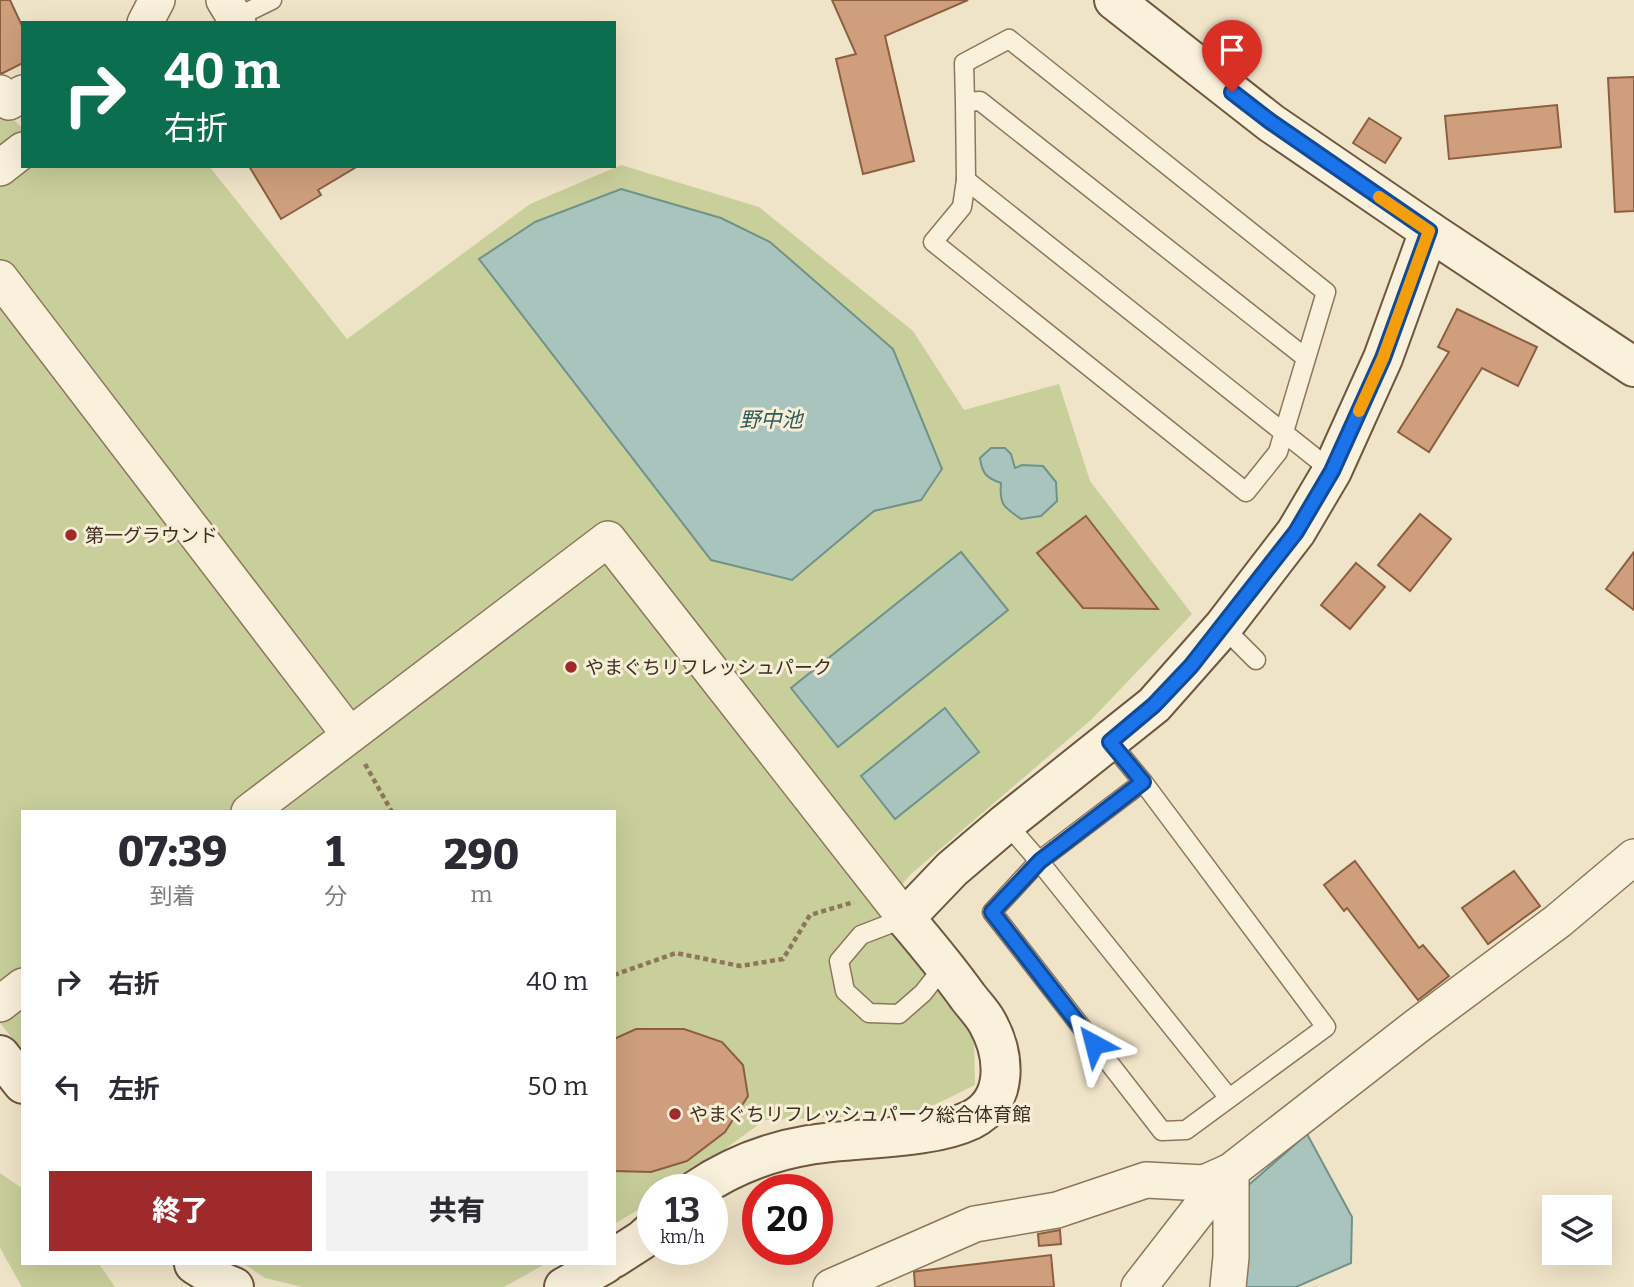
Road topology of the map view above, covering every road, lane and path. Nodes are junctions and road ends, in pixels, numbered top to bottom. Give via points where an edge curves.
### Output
1 (157, 0) edge
2 (272, 0) edge
3 (1114, 0) edge
4 (232, 13) edge
5 (146, 21) edge
6 (0, 93) edge
7 (21, 94) edge
8 (965, 102) junction
9 (21, 152) edge
10 (0, 168) edge
11 (966, 180) junction
12 (1429, 231) junction
13 (0, 278) edge
14 (1306, 358) junction
15 (1634, 367) edge
16 (1284, 433) junction
17 (1332, 471) junction
18 (1223, 627) junction
19 (1256, 660) dead end
20 (349, 734) junction
21 (1110, 742) junction
22 (1143, 782) junction
23 (252, 810) edge
24 (391, 810) edge
25 (1006, 823) junction
26 (1634, 857) edge
27 (1040, 861) junction
28 (895, 905) junction
29 (945, 965) junction
30 (616, 974) edge
31 (21, 988) edge
32 (0, 1004) edge
33 (0, 1055) edge
34 (21, 1081) edge
35 (1229, 1098) junction
36 (1231, 1171) junction
37 (720, 1174) edge
38 (637, 1243) edge
39 (616, 1257) edge
40 (196, 1265) edge
41 (603, 1265) edge
42 (234, 1287) edge
43 (564, 1287) edge
44 (831, 1287) edge
45 (1139, 1287) edge
46 (1227, 1287) edge

1 - 5 street
2 - 4 lane
3 - 12 street via 1271,122
6 - 7 street via 9,102
8 - 11 lane
8 - 14 lane via 981,101
8 - 14 lane via 964,63 1009,39 1326,292
9 - 10 street
11 - 16 lane
11 - 16 lane via 962,207 933,242 1246,492 1278,452
12 - 15 street
12 - 17 street via 1383,358
13 - 20 street
14 - 16 lane
16 - 17 lane
17 - 18 street via 1296,532
18 - 19 lane
18 - 21 street via 1154,705
20 - 23 street
20 - 24 path
20 - 28 street via 608,539
21 - 22 lane
21 - 25 street
22 - 27 lane
22 - 35 lane via 1326,1027
25 - 27 lane
25 - 28 street via 952,869
26 - 36 street via 1559,921
27 - 35 lane
27 - 35 lane via 992,912 1161,1131 1186,1130
28 - 29 street
28 - 29 lane via 839,961 845,991 869,1013 899,1014
28 - 30 path via 810,915 783,959 740,965 676,953
29 - 37 street via 987,1023 1000,1059 1001,1084 989,1106 973,1119 941,1130 809,1145 764,1155
31 - 32 street
33 - 34 street
36 - 44 street via 1204,1184 1146,1181 1056,1210 975,1224
36 - 45 street
36 - 46 street
38 - 39 street
40 - 42 street
41 - 43 street

